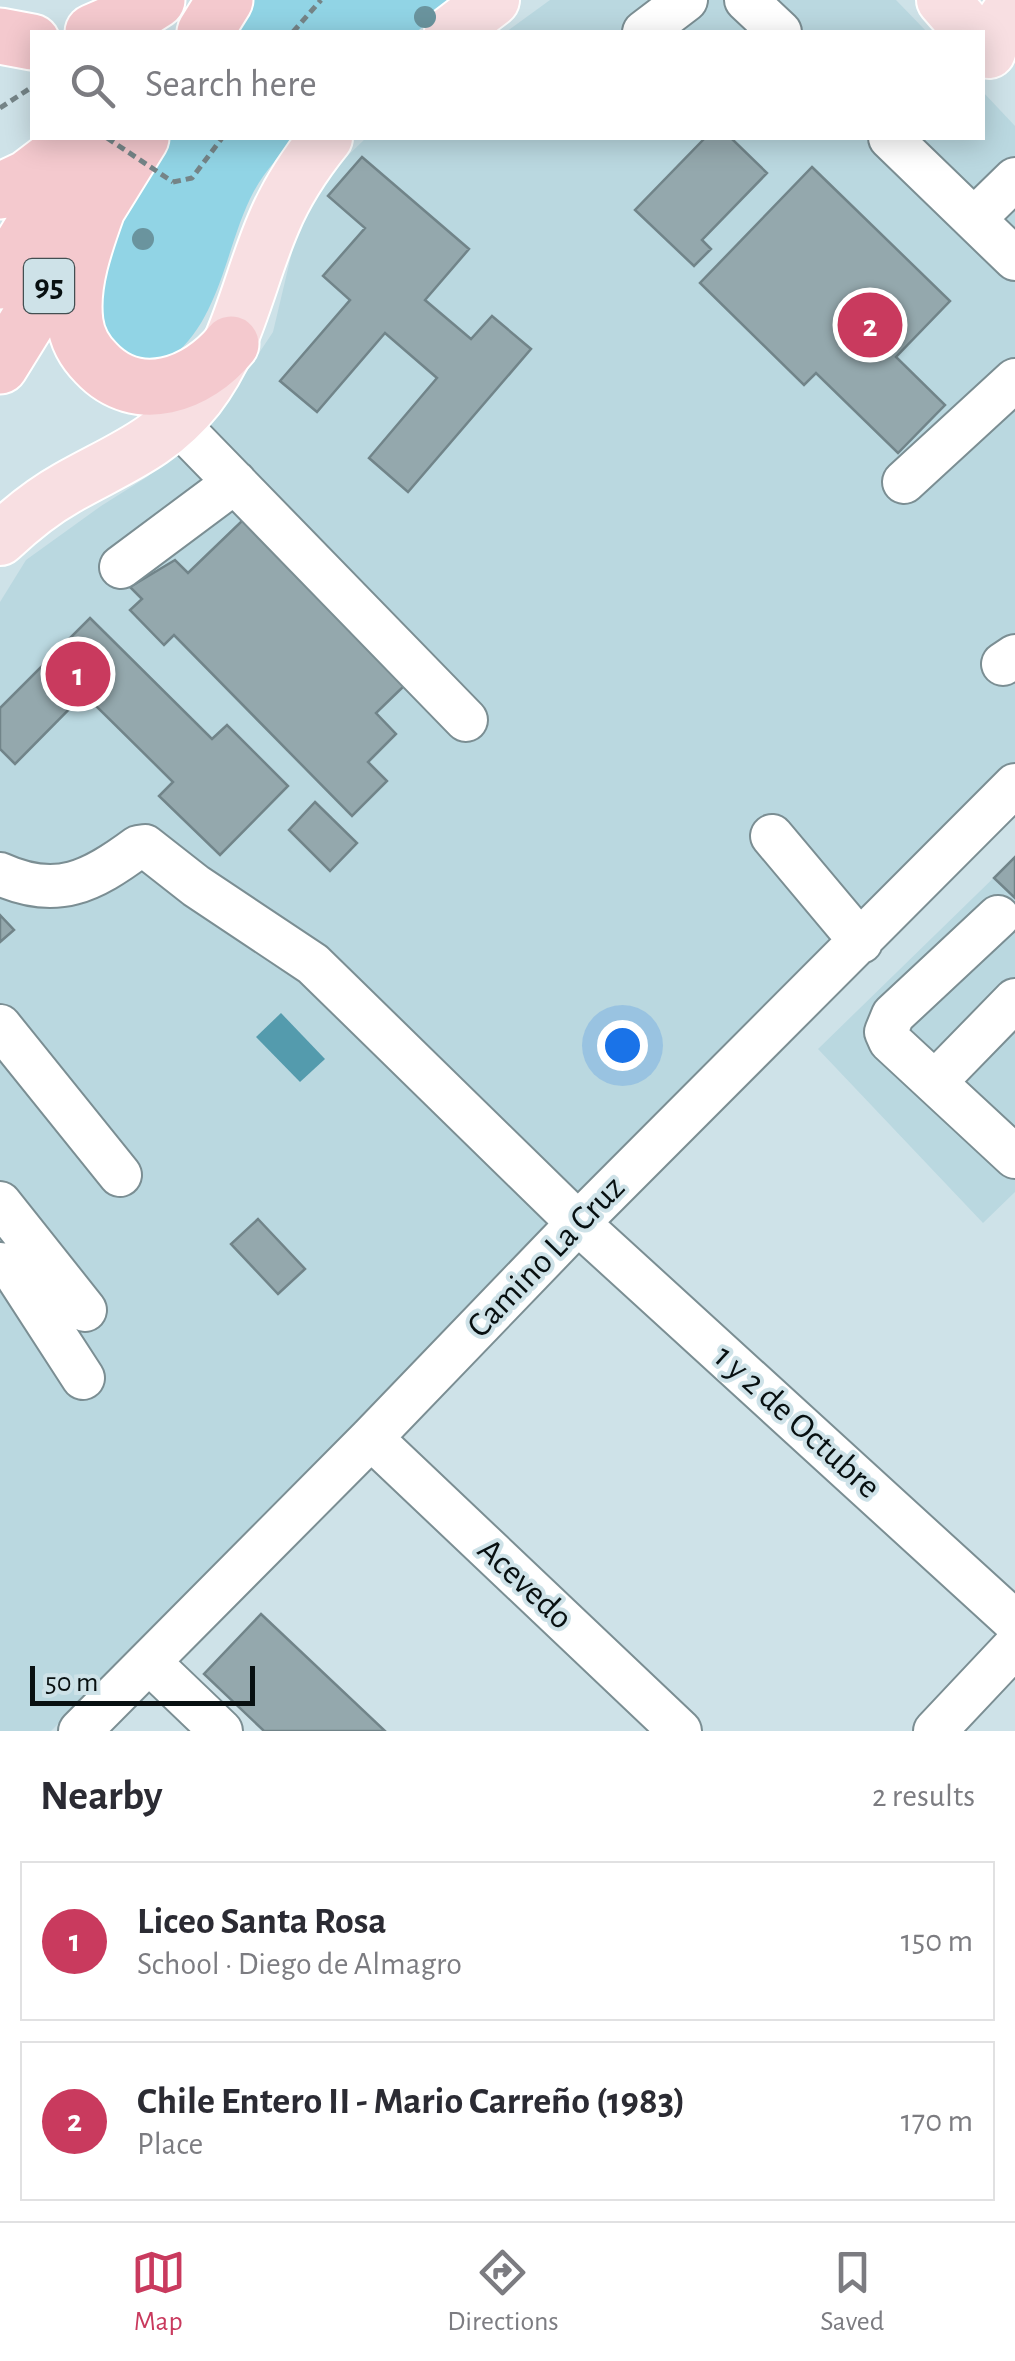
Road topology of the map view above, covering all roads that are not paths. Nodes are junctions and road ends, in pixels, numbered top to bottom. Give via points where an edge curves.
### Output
1 (157, 0) edge
2 (173, 0) edge
3 (225, 0) edge
4 (493, 0) edge
5 (686, 0) edge
6 (746, 0) edge
7 (1015, 2) edge
8 (98, 30) edge
9 (154, 30) edge
10 (206, 30) edge
11 (454, 30) edge
12 (647, 30) edge
13 (778, 30) edge
14 (985, 32) edge
15 (0, 36) edge
16 (30, 42) edge
17 (77, 140) edge
18 (87, 140) edge
19 (139, 140) edge
20 (324, 140) edge
21 (892, 140) edge
22 (1015, 179) edge
23 (0, 191) edge
24 (98, 207) junction
25 (975, 218) junction
26 (1015, 260) edge
27 (0, 281) edge
28 (231, 344) junction
29 (0, 366) edge
30 (1015, 380) edge
31 (176, 422) junction
32 (235, 482) junction
33 (904, 482) dead end
34 (0, 539) edge
35 (121, 567) dead end
36 (466, 720) dead end
37 (1015, 785) edge
38 (772, 836) dead end
39 (0, 874) edge
40 (998, 918) dead end
41 (861, 942) junction
42 (1015, 1000) edge
43 (0, 1026) edge
44 (936, 1081) junction
45 (1011, 1145) edge
46 (120, 1174) dead end
47 (0, 1202) edge
48 (578, 1223) junction
49 (0, 1264) edge
50 (85, 1310) dead end
51 (84, 1378) dead end
52 (371, 1438) junction
53 (1015, 1622) edge
54 (1015, 1646) edge
55 (148, 1662) junction
56 (80, 1731) edge
57 (221, 1731) edge
58 (680, 1731) edge
59 (936, 1731) edge

1 - 8 highway
2 - 9 highway
3 - 10 highway
4 - 11 main road
5 - 12 street
6 - 13 street
7 - 14 main road via 996,31
15 - 16 highway
17 - 23 highway
18 - 27 highway, 95
19 - 24 highway, 95
20 - 28 main road via 274,222
21 - 25 street
22 - 25 street
24 - 28 highway via 79,273 75,323 83,347 102,370 140,387 171,385 204,372
24 - 29 highway, 95
25 - 26 street
28 - 31 main road
30 - 33 street
31 - 32 street
31 - 34 main road via 141,450 41,504
32 - 35 street
32 - 36 street
37 - 41 street, Camino La Cruz
38 - 41 street
39 - 48 street, 1 y 2 de Octubre via 74,884 100,876 138,848 156,852 313,964
40 - 44 street via 894,1015 886,1032
41 - 48 street, Camino La Cruz
42 - 44 street
43 - 46 street
44 - 45 street
47 - 50 street
48 - 52 street, Camino La Cruz
48 - 53 street, 1 y 2 de Octubre
49 - 51 street via 13,1270
52 - 55 street, Camino La Cruz
52 - 58 street, Acevedo
54 - 59 street
55 - 56 street, Camino La Cruz
55 - 57 street

